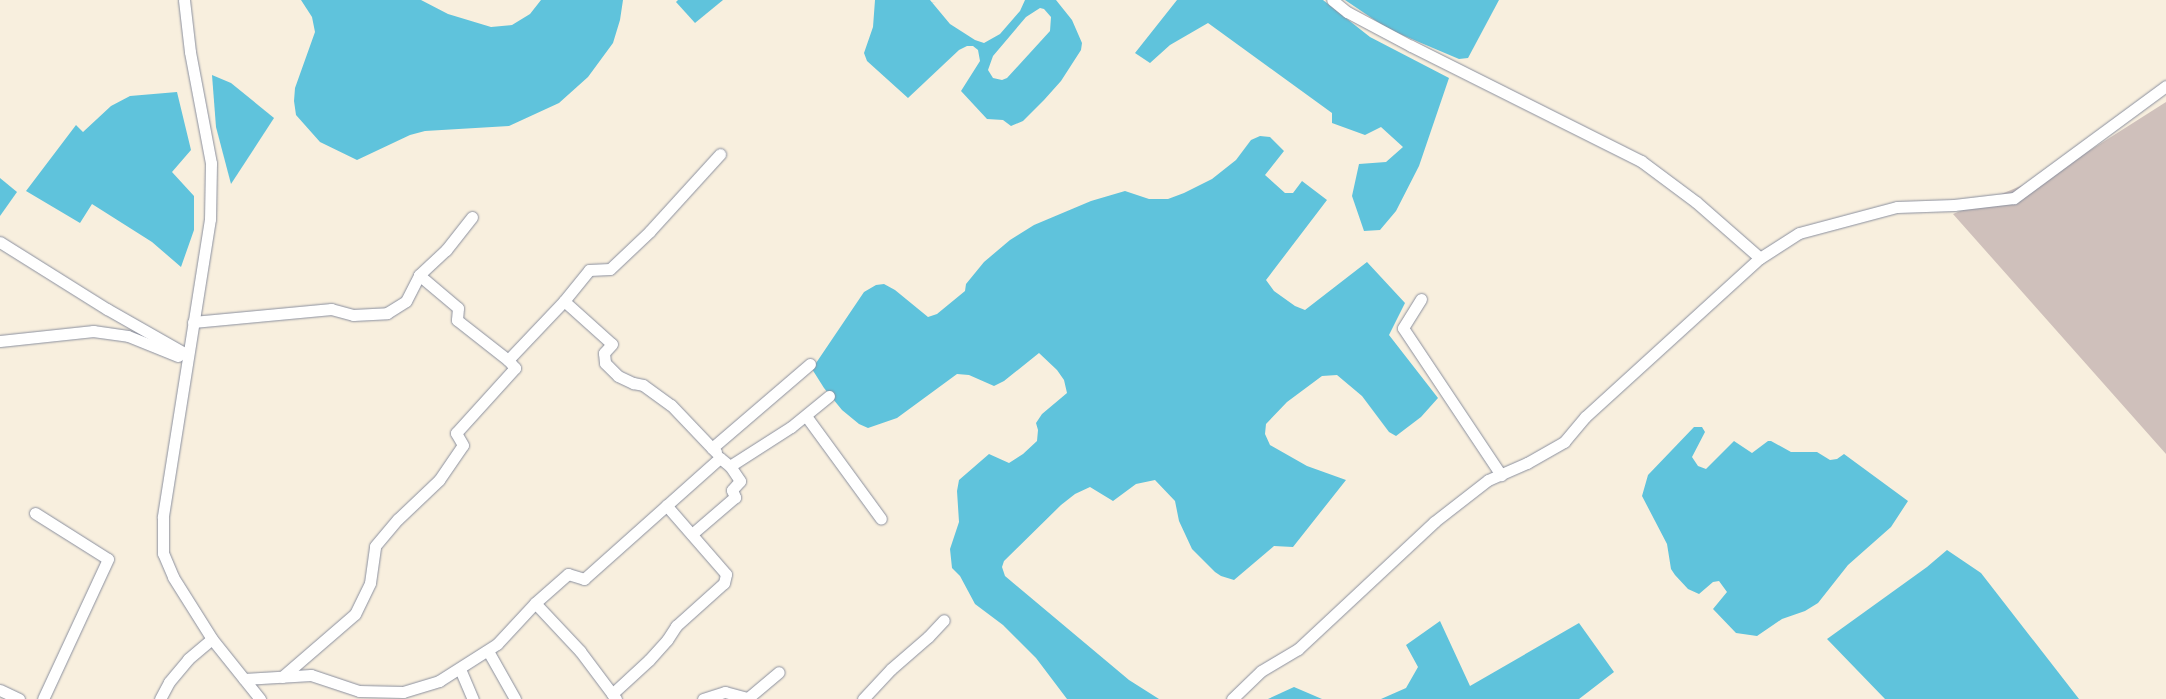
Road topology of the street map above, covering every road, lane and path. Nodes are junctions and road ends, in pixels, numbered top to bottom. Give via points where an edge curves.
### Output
1 (184, 0) edge
2 (1332, 0) edge
3 (2166, 86) edge
4 (720, 154) dead end
5 (472, 217) dead end
6 (0, 242) edge
7 (1760, 258) junction
8 (420, 276) junction
9 (1420, 299) dead end
10 (564, 301) junction
11 (193, 322) junction
12 (0, 341) edge
13 (187, 357) junction
14 (508, 360) junction
15 (810, 364) dead end
16 (829, 396) dead end
17 (806, 416) junction
18 (712, 448) junction
19 (720, 458) junction
20 (730, 466) junction
21 (1501, 475) junction
22 (666, 505) junction
23 (35, 513) dead end
24 (881, 519) dead end
25 (692, 534) junction
26 (536, 603) junction
27 (944, 620) dead end
28 (212, 639) junction
29 (488, 651) junction
30 (460, 669) junction
31 (779, 672) dead end
32 (282, 677) junction
33 (244, 679) junction
34 (0, 690) edge
35 (614, 696) edge
36 (19, 699) edge
37 (43, 699) edge
38 (160, 699) edge
39 (260, 699) edge
40 (472, 699) edge
41 (515, 699) edge
42 (704, 699) edge
43 (863, 699) edge
44 (1232, 699) edge

1 - 11 street via 190,52 211,163 210,219
2 - 7 street via 1347,12 1403,42 1641,161 1696,202
3 - 7 street via 2014,198 1897,207 1799,233
4 - 10 street via 650,231 610,269 589,270
5 - 8 street
6 - 13 street
7 - 21 street via 1585,417 1564,442
8 - 11 street via 406,300 387,313 353,315 332,309
8 - 14 street via 458,308 457,320
9 - 21 street via 1403,328
10 - 14 street
10 - 18 street via 612,344 604,353 604,363 618,376 643,385 671,405
11 - 13 street
12 - 13 street via 93,331 128,336
13 - 28 street via 162,518 163,554 173,577
14 - 32 street via 515,368 456,433 463,445 439,480 375,546 370,583 355,614
15 - 18 street
16 - 17 street
17 - 20 street
17 - 24 street
18 - 19 street
19 - 20 street
19 - 22 street
20 - 25 street via 740,481 732,490 735,497
21 - 44 street via 1488,480 1434,522 1298,648 1261,671
22 - 25 street
22 - 26 street via 584,579 568,574
23 - 37 street via 108,559
25 - 35 street via 726,574 724,583 676,626 667,640
26 - 29 street
26 - 35 street via 580,651
27 - 43 street via 890,668
28 - 33 street
28 - 38 street via 188,659
29 - 30 street
29 - 41 street
30 - 32 street via 434,683 403,692 360,691 312,676
30 - 40 street
31 - 42 street via 748,698 725,692
32 - 33 street
33 - 39 street
34 - 36 street

